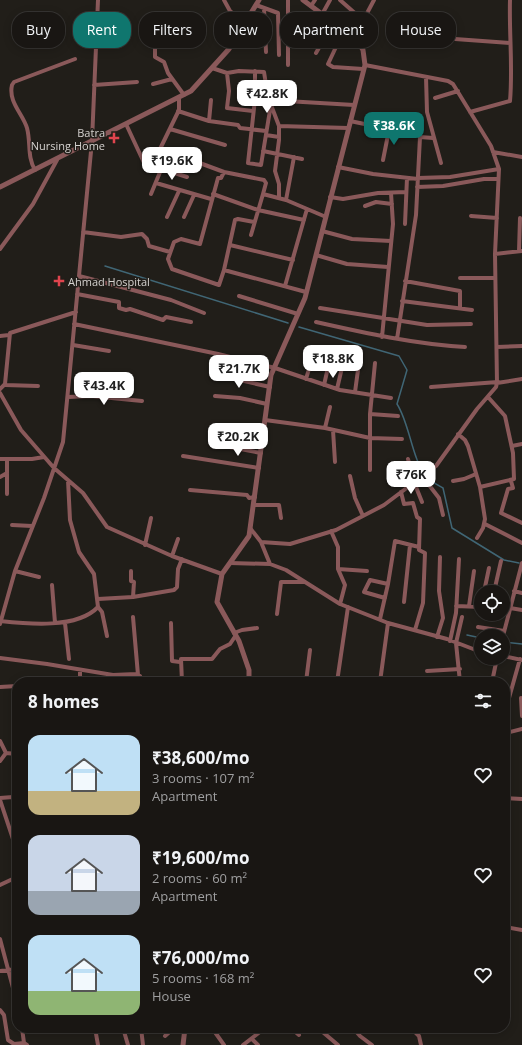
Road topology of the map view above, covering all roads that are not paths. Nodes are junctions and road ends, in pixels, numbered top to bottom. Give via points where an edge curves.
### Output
1 (98, 0) edge
2 (224, 0) edge
3 (288, 0) edge
4 (303, 0) edge
5 (315, 0) edge
6 (330, 0) edge
7 (342, 0) edge
8 (374, 0) edge
9 (510, 0) edge
10 (258, 2) edge
11 (311, 6) junction
12 (264, 8) junction
13 (231, 12) edge
14 (252, 12) edge
15 (318, 12) edge
16 (322, 12) edge
17 (354, 12) edge
18 (369, 12) edge
19 (456, 39) edge
20 (510, 43) junction
21 (155, 48) edge
22 (230, 48) edge
23 (318, 48) edge
24 (336, 48) edge
25 (361, 48) edge
26 (266, 52) dead end
27 (316, 52) dead end
28 (279, 55) dead end
29 (75, 59) dead end
30 (288, 65) dead end
31 (364, 67) junction
32 (212, 68) junction
33 (255, 71) junction
34 (227, 74) junction
35 (426, 77) junction
36 (172, 78) junction
37 (137, 82) dead end
38 (153, 84) dead end
39 (94, 85) junction
40 (458, 91) junction
41 (182, 96) junction
42 (436, 98) dead end
43 (211, 100) dead end
44 (270, 102) junction
45 (354, 105) junction
46 (178, 112) junction
47 (254, 112) junction
48 (470, 112) junction
49 (209, 121) junction
50 (350, 121) junction
51 (126, 124) junction
52 (279, 126) junction
53 (348, 128) junction
54 (170, 129) junction
55 (252, 129) junction
56 (389, 130) junction
57 (266, 133) junction
58 (279, 137) junction
59 (420, 137) junction
60 (433, 138) junction
61 (92, 141) junction
62 (225, 145) dead end
63 (263, 151) junction
64 (493, 152) junction
65 (278, 154) junction
66 (294, 157) junction
67 (522, 157) edge
68 (302, 159) dead end
69 (58, 160) junction
70 (384, 160) dead end
71 (197, 162) dead end
72 (440, 163) dead end
73 (146, 167) dead end
74 (338, 167) junction
75 (162, 169) junction
76 (499, 169) junction
77 (35, 170) junction
78 (224, 172) junction
79 (187, 177) dead end
80 (407, 178) junction
81 (418, 179) junction
82 (498, 179) junction
83 (156, 183) junction
84 (0, 187) edge
85 (417, 187) junction
86 (179, 191) junction
87 (406, 192) junction
88 (391, 193) junction
89 (151, 194) dead end
90 (213, 194) junction
91 (263, 194) junction
92 (194, 196) junction
93 (279, 198) junction
94 (330, 198) junction
95 (211, 199) junction
96 (286, 200) junction
97 (392, 204) junction
98 (365, 206) dead end
99 (307, 209) junction
100 (258, 210) junction
101 (471, 216) dead end
102 (167, 217) dead end
103 (184, 217) dead end
104 (326, 217) junction
105 (497, 218) junction
106 (520, 218) dead end
107 (304, 220) junction
108 (254, 222) junction
109 (405, 224) dead end
110 (322, 231) junction
111 (83, 232) junction
112 (250, 235) dead end
113 (391, 241) junction
114 (230, 245) junction
115 (0, 249) edge
116 (521, 251) edge
117 (170, 252) junction
118 (495, 254) junction
119 (316, 255) junction
120 (293, 260) junction
121 (388, 267) junction
122 (224, 270) junction
123 (79, 276) junction
124 (460, 278) dead end
125 (495, 278) junction
126 (405, 281) junction
127 (285, 286) junction
128 (306, 292) junction
129 (77, 294) junction
130 (239, 296) dead end
131 (402, 301) junction
132 (320, 308) dead end
133 (460, 308) junction
134 (472, 310) dead end
135 (76, 312) junction
136 (204, 313) dead end
137 (298, 314) junction
138 (385, 320) junction
139 (399, 321) junction
140 (192, 322) dead end
141 (316, 322) dead end
142 (74, 324) junction
143 (471, 324) dead end
144 (9, 335) junction
145 (0, 336) edge
146 (382, 337) junction
147 (397, 339) junction
148 (72, 345) junction
149 (522, 346) edge
150 (465, 347) dead end
151 (497, 347) junction
152 (109, 350) dead end
153 (332, 350) dead end
154 (314, 352) dead end
155 (344, 359) dead end
156 (375, 363) dead end
157 (274, 368) junction
158 (358, 370) dead end
159 (213, 374) dead end
160 (306, 379) junction
161 (522, 379) edge
162 (497, 382) junction
163 (324, 384) junction
164 (5, 385) junction
165 (38, 386) dead end
166 (270, 387) junction
167 (431, 387) dead end
168 (0, 389) edge
169 (337, 389) junction
170 (355, 392) junction
171 (0, 393) edge
172 (372, 395) junction
173 (215, 396) dead end
174 (68, 397) junction
175 (488, 397) junction
176 (390, 398) dead end
177 (142, 401) dead end
178 (267, 404) junction
179 (330, 407) dead end
180 (370, 414) junction
181 (398, 416) dead end
182 (265, 420) junction
183 (326, 428) junction
184 (333, 430) junction
185 (458, 434) junction
186 (370, 438) junction
187 (402, 439) dead end
188 (522, 444) edge
189 (219, 445) dead end
190 (512, 446) junction
191 (261, 453) junction
192 (183, 456) dead end
193 (44, 457) junction
194 (0, 459) edge
195 (7, 459) junction
196 (408, 459) dead end
197 (335, 462) dead end
198 (54, 468) junction
199 (260, 468) junction
200 (370, 470) dead end
201 (7, 473) junction
202 (476, 474) junction
203 (423, 475) junction
204 (350, 476) dead end
205 (0, 477) edge
206 (68, 480) junction
207 (453, 481) dead end
208 (511, 481) junction
209 (414, 482) junction
210 (480, 487) junction
211 (190, 490) dead end
212 (401, 492) junction
213 (7, 494) dead end
214 (255, 498) junction
215 (422, 502) dead end
216 (254, 505) junction
217 (442, 515) dead end
218 (363, 516) junction
219 (151, 518) dead end
220 (281, 518) dead end
221 (522, 523) edge
222 (12, 524) dead end
223 (485, 524) junction
224 (32, 526) junction
225 (250, 528) junction
226 (331, 531) junction
227 (477, 538) dead end
228 (178, 539) dead end
229 (261, 542) junction
230 (522, 543) edge
231 (410, 544) junction
232 (145, 545) junction
233 (419, 547) junction
234 (172, 556) junction
235 (440, 557) dead end
236 (182, 559) junction
237 (458, 559) dead end
238 (501, 561) dead end
239 (230, 563) junction
240 (522, 563) edge
241 (270, 564) junction
242 (338, 568) junction
243 (489, 568) dead end
244 (474, 570) dead end
245 (15, 571) junction
246 (131, 571) dead end
247 (367, 571) dead end
248 (222, 574) junction
249 (520, 575) edge
250 (39, 577) dead end
251 (304, 582) junction
252 (388, 584) junction
253 (52, 585) dead end
254 (485, 585) edge
255 (496, 585) edge
256 (514, 592) junction
257 (522, 593) edge
258 (133, 597) junction
259 (385, 598) junction
260 (98, 599) junction
261 (404, 602) dead end
262 (340, 604) junction
263 (456, 606) junction
264 (469, 606) junction
265 (474, 606) edge
266 (98, 607) junction
267 (348, 607) junction
268 (510, 608) joint
269 (522, 610) edge
270 (277, 614) dead end
271 (133, 617) dead end
272 (462, 617) dead end
273 (380, 619) junction
274 (0, 623) edge
275 (55, 623) junction
276 (65, 623) junction
277 (171, 623) dead end
278 (388, 623) junction
279 (478, 627) dead end
280 (257, 628) dead end
281 (491, 629) edge
282 (415, 630) junction
283 (235, 634) junction
284 (107, 636) dead end
285 (437, 637) junction
286 (450, 640) junction
287 (456, 643) junction
288 (474, 649) edge
289 (310, 650) dead end
290 (0, 658) edge
291 (510, 658) edge
292 (69, 659) dead end
293 (521, 660) edge
294 (180, 662) junction
295 (496, 665) edge
296 (460, 669) junction
297 (80, 670) junction
298 (428, 671) dead end
299 (138, 675) joint
300 (80, 677) edge
301 (182, 677) edge
302 (249, 677) edge
303 (307, 677) edge
304 (338, 677) edge
305 (381, 677) edge
306 (460, 677) edge
307 (493, 677) edge
308 (12, 686) edge
309 (0, 687) edge
310 (510, 695) edge
311 (521, 698) edge
312 (522, 716) edge
313 (522, 729) edge
314 (510, 732) edge
315 (0, 741) edge
316 (6, 753) junction
317 (12, 754) edge
318 (0, 761) edge
319 (12, 797) edge
320 (510, 798) edge
321 (522, 798) edge
322 (0, 799) edge
323 (12, 836) edge
324 (12, 879) edge
325 (0, 885) edge
326 (510, 928) edge
327 (522, 930) edge
328 (0, 939) edge
329 (9, 969) junction
330 (0, 971) edge
331 (12, 982) edge
332 (0, 1010) edge
333 (23, 1033) edge
334 (96, 1033) edge
335 (124, 1033) edge
336 (142, 1033) edge
337 (168, 1033) edge
338 (184, 1033) edge
339 (216, 1033) edge
340 (259, 1033) edge
341 (324, 1033) edge
342 (357, 1033) edge
343 (416, 1033) edge
344 (165, 1036) dead end
345 (252, 1039) junction
346 (26, 1044) edge
347 (98, 1045) edge
348 (128, 1045) edge
349 (143, 1045) edge
350 (183, 1045) edge
351 (224, 1045) edge
352 (243, 1045) edge
353 (258, 1045) edge
354 (338, 1045) edge
355 (372, 1045) edge
356 (421, 1045) edge

1 - 39 street
2 - 13 street
3 - 30 street
4 - 11 street
5 - 11 street
6 - 16 street
7 - 17 street
8 - 18 street
9 - 20 street
10 - 12 street
10 - 14 street
11 - 15 street
12 - 26 street
12 - 28 street via 278,13
19 - 20 street
20 - 48 street via 510,101
21 - 36 street via 155,56 164,62
22 - 32 street
23 - 27 street
24 - 31 street via 328,64
25 - 31 street
29 - 77 street via 14,82 12,85 16,108 27,127 30,158
31 - 35 street
31 - 45 street
32 - 34 street
32 - 41 street via 191,91
33 - 34 street
33 - 44 street via 264,72
33 - 47 street
34 - 47 street via 227,108
35 - 40 street via 448,81
35 - 60 street via 427,112
36 - 38 street
36 - 41 street
37 - 39 street
39 - 61 street
40 - 42 street
40 - 48 street
41 - 46 street
41 - 51 street
43 - 49 street
44 - 45 street
44 - 52 street
44 - 57 street
45 - 50 street
46 - 49 street
46 - 54 street
47 - 55 street
48 - 64 street
49 - 55 street
50 - 53 street
50 - 56 street
51 - 61 street
51 - 73 street
52 - 53 street
52 - 58 street
53 - 74 street
54 - 62 street
54 - 75 street via 160,149 166,158
55 - 57 street
55 - 63 street via 248,162 261,165
56 - 59 street
56 - 70 street
57 - 58 street
57 - 63 street
58 - 65 street
59 - 60 street
59 - 81 street
60 - 72 street
61 - 69 street
61 - 111 street
63 - 65 street
64 - 67 street
64 - 76 street
65 - 66 street
65 - 93 street via 275,171 279,184
66 - 68 street
66 - 96 street
69 - 77 street
69 - 115 street via 33,204
71 - 78 street
74 - 80 street
74 - 94 street
75 - 79 street
75 - 83 street
76 - 81 street
76 - 82 street
77 - 84 street
78 - 90 street via 221,178 218,178
78 - 91 street via 265,181
80 - 81 street
80 - 87 street
81 - 85 street
82 - 85 street
82 - 105 street
83 - 86 street
83 - 89 street
85 - 126 street via 416,215
86 - 92 street
86 - 102 street
87 - 88 street
87 - 109 street
88 - 94 street via 343,199
88 - 97 street
90 - 95 street
90 - 100 street
91 - 93 street
91 - 100 street
92 - 95 street
92 - 103 street
93 - 96 street
94 - 104 street
95 - 117 street via 200,244 179,240 172,244
96 - 99 street
97 - 98 street via 376,202
97 - 113 street
99 - 104 street
99 - 107 street
100 - 107 street
100 - 108 street
101 - 105 street
104 - 110 street
105 - 118 street
106 - 116 street
107 - 120 street
108 - 112 street
108 - 114 street via 235,220
110 - 113 street via 352,239
110 - 119 street
111 - 117 street via 121,237 142,234 148,239 149,246
111 - 123 street
113 - 121 street
114 - 120 street
114 - 122 street
116 - 118 street
117 - 122 street via 168,261 173,270 217,286
118 - 125 street
119 - 121 street via 347,264
119 - 128 street
120 - 127 street
121 - 138 street
122 - 127 street
123 - 129 street
123 - 136 street via 163,298
124 - 125 street
125 - 151 street
126 - 131 street
126 - 133 street via 460,291
127 - 128 street
128 - 137 street
129 - 135 street
129 - 140 street via 119,302 119,308 163,320 166,316
130 - 137 street
131 - 133 street
131 - 139 street
132 - 138 street
133 - 134 street
135 - 142 street
135 - 144 street
137 - 157 street
138 - 139 street
138 - 146 street
139 - 143 street via 438,326
139 - 147 street
141 - 146 street
142 - 148 street
142 - 157 street
144 - 145 street
144 - 164 street
146 - 147 street
147 - 150 street
148 - 152 street
148 - 174 street
149 - 151 street
151 - 162 street
153 - 163 street
154 - 160 street
155 - 169 street
156 - 172 street
157 - 160 street
157 - 166 street
158 - 170 street
159 - 166 street
160 - 163 street
161 - 162 street
162 - 167 street
162 - 175 street
163 - 169 street
164 - 165 street
164 - 168 street
166 - 178 street
169 - 170 street
170 - 172 street
171 - 193 street via 21,430
172 - 176 street
172 - 180 street
173 - 178 street
174 - 177 street via 91,396
174 - 198 street via 63,442
175 - 185 street
175 - 190 street via 504,414
178 - 182 street
179 - 183 street
180 - 181 street
180 - 186 street
182 - 183 street
182 - 191 street
183 - 184 street
184 - 186 street
184 - 197 street
185 - 202 street via 467,443
185 - 203 street via 436,466
186 - 187 street
186 - 200 street
188 - 190 street
189 - 191 street
190 - 208 street via 514,479
191 - 199 street
192 - 199 street
193 - 195 street
193 - 198 street
194 - 195 street
195 - 201 street
196 - 209 street
198 - 206 street
198 - 224 street
199 - 214 street
201 - 205 street
201 - 213 street
202 - 207 street
202 - 210 street
203 - 209 street
203 - 217 street via 439,498
204 - 218 street via 355,498
206 - 232 street via 83,493 107,527
206 - 260 street via 70,520 79,552 94,574
208 - 210 street
208 - 221 street via 513,488 508,489 501,513
209 - 212 street
209 - 215 street
210 - 223 street
211 - 214 street via 247,495 249,498
212 - 218 street
212 - 233 street via 405,504 413,503 420,520
214 - 216 street
216 - 220 street via 279,505
216 - 225 street
218 - 226 street
219 - 232 street
222 - 224 street
223 - 227 street
223 - 230 street
224 - 245 street
225 - 229 street
225 - 239 street via 249,536
226 - 229 street via 290,544
226 - 242 street via 339,551
228 - 234 street
229 - 241 street
231 - 233 street
231 - 252 street via 395,541
231 - 261 street
232 - 234 street
233 - 282 street via 419,550 425,553 424,584 422,609
234 - 236 street
235 - 285 street via 439,591 443,618
236 - 248 street
236 - 258 street via 178,568 176,589
237 - 263 street
238 - 255 street
239 - 241 street
239 - 248 street
240 - 249 street
241 - 251 street via 286,570
242 - 247 street
242 - 262 street via 345,585
243 - 254 street
244 - 264 street
245 - 250 street
245 - 274 street
246 - 258 street via 131,581 134,582
248 - 283 street via 217,602
249 - 256 street
251 - 262 street
251 - 270 street via 282,582
252 - 259 street
252 - 259 street via 370,580 364,592
253 - 275 street
256 - 257 street
256 - 268 street
258 - 260 street
259 - 273 street
260 - 266 street
262 - 267 street
263 - 264 street
263 - 286 street
264 - 265 street
266 - 276 street via 87,616
266 - 284 street via 102,612
267 - 273 street
267 - 304 street
268 - 269 street
271 - 299 street
272 - 287 street
273 - 278 street
274 - 275 street
275 - 276 street
276 - 292 street
277 - 294 street via 172,661
278 - 282 street
278 - 305 street
279 - 281 street
280 - 283 street via 242,630
282 - 285 street
283 - 294 street via 230,644 220,649 212,658 182,659
283 - 302 street via 249,670
285 - 286 street
286 - 287 street
287 - 288 street
287 - 296 street
289 - 303 street
290 - 297 street
291 - 293 street
293 - 310 street
294 - 301 street
295 - 307 street
296 - 298 street
296 - 306 street
297 - 299 street via 113,675
297 - 300 street
308 - 309 street
311 - 312 street
313 - 314 street
315 - 316 street
316 - 317 street
316 - 318 street
319 - 322 street
320 - 321 street
322 - 323 street
324 - 325 street
326 - 327 street
328 - 329 street
329 - 330 street
329 - 331 street
332 - 346 street via 4,1015 8,1040 14,1044
333 - 346 street
334 - 347 street
335 - 348 street
336 - 349 street
337 - 344 street
338 - 350 street
339 - 351 street
340 - 345 street
341 - 354 street
342 - 355 street
343 - 356 street
345 - 352 street
345 - 353 street

